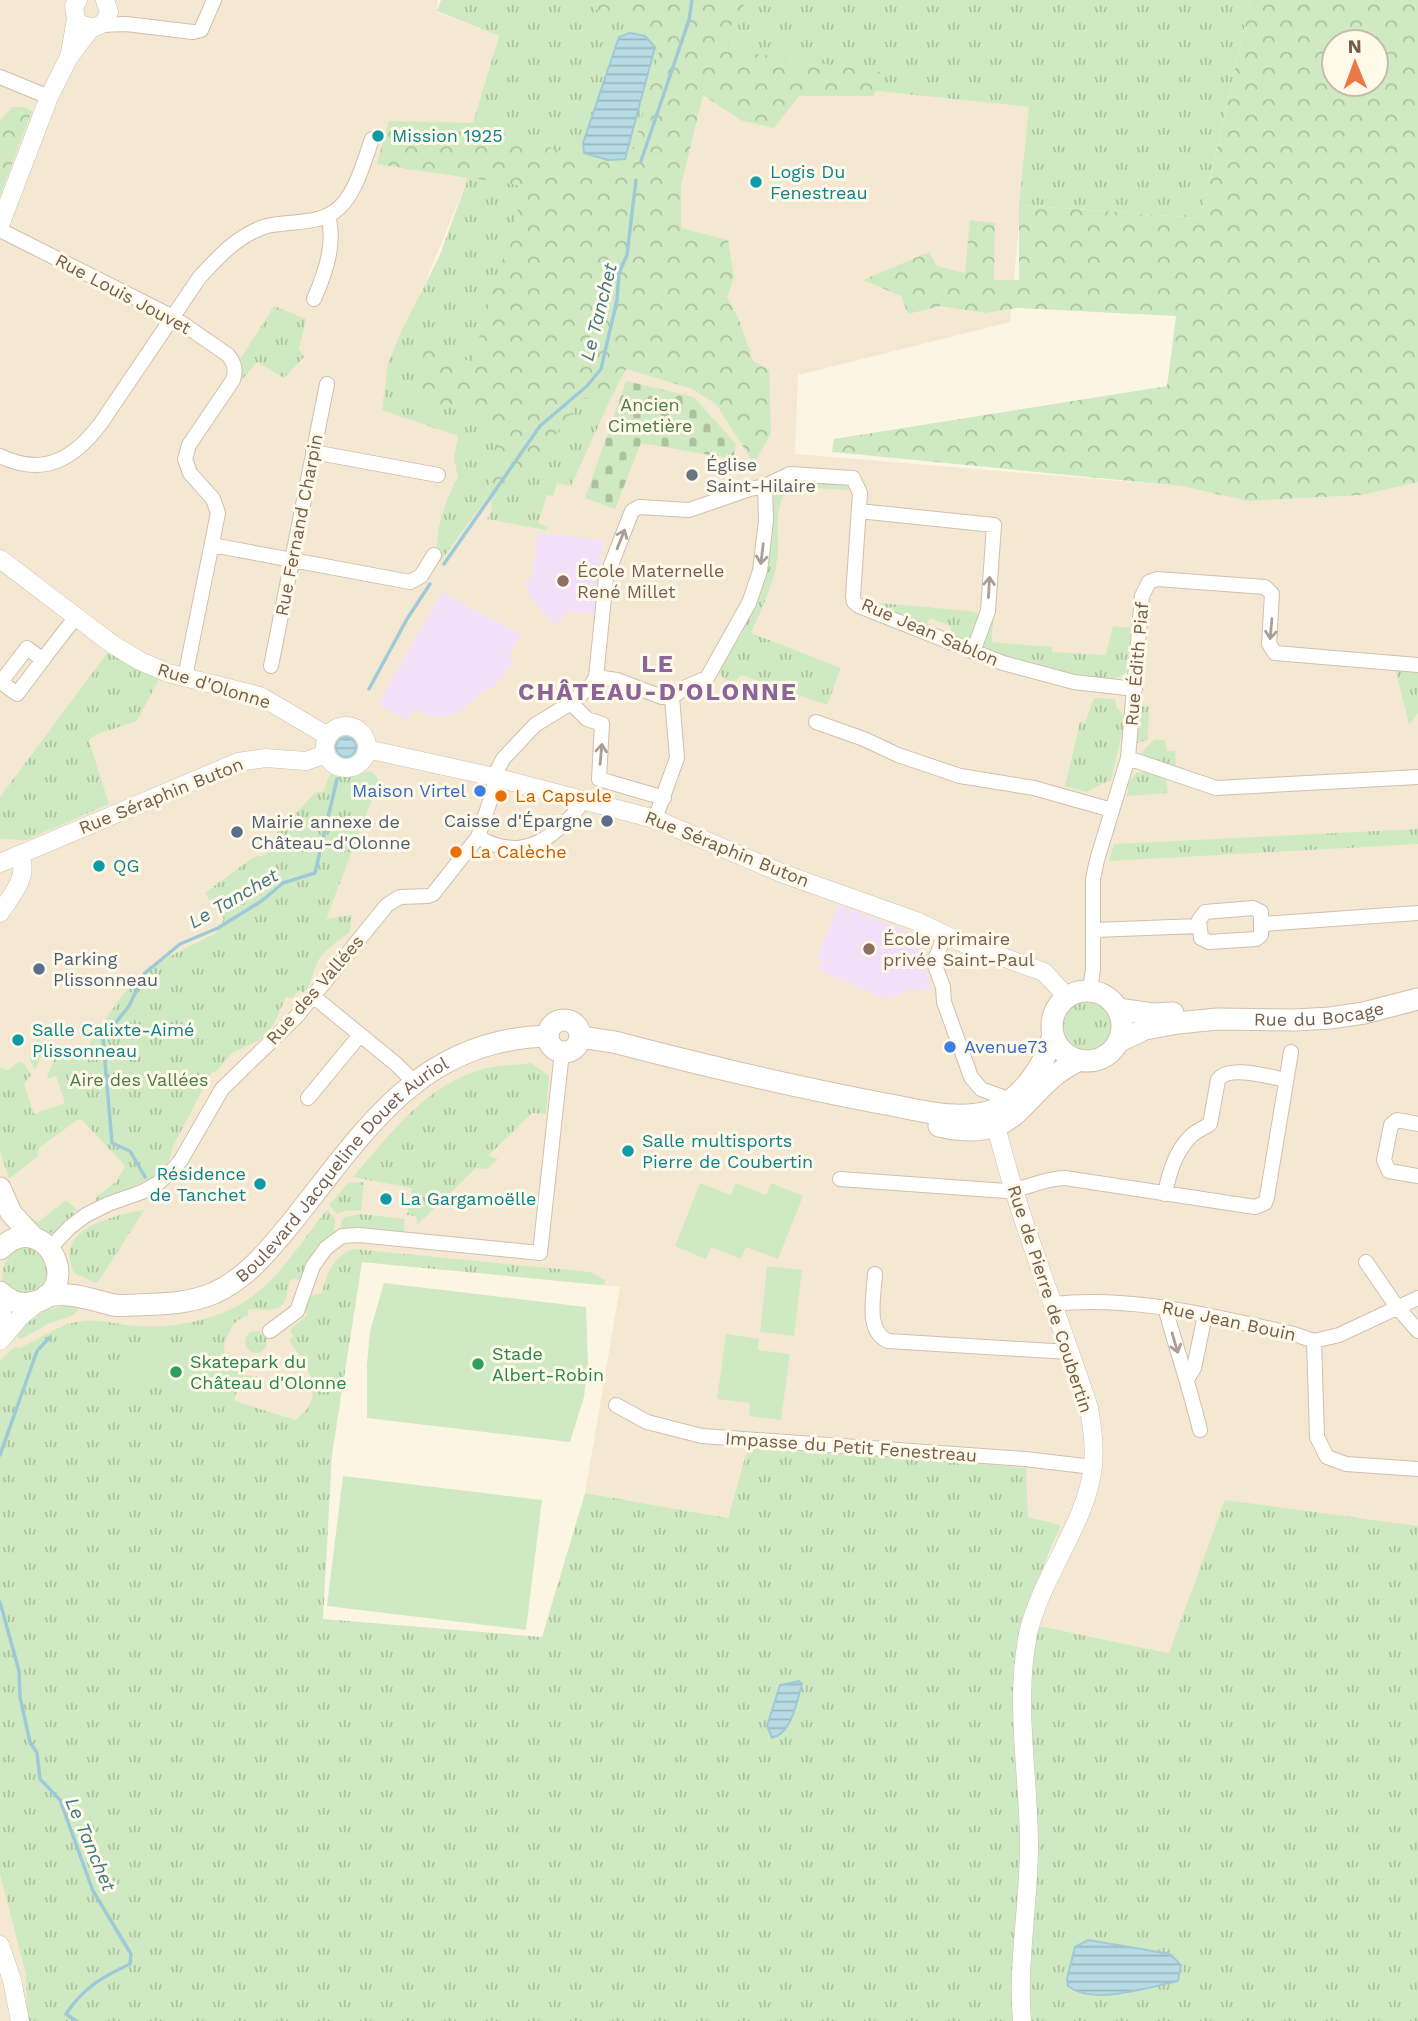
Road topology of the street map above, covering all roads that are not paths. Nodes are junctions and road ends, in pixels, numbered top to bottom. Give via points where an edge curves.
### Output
1 (214, 0) edge
2 (91, 10) edge
3 (0, 77) edge
4 (49, 97) junction
5 (372, 139) dead end
6 (327, 216) junction
7 (0, 228) edge
8 (314, 299) dead end
9 (173, 317) junction
10 (327, 384) dead end
11 (313, 452) junction
12 (0, 456) edge
13 (438, 475) dead end
14 (765, 486) junction
15 (859, 511) junction
16 (212, 545) junction
17 (433, 555) dead end
18 (0, 559) edge
19 (292, 561) junction
20 (77, 616) junction
21 (973, 652) junction
22 (43, 660) dead end
23 (1418, 665) edge
24 (271, 666) dead end
25 (185, 677) junction
26 (596, 677) junction
27 (1135, 689) junction
28 (672, 697) junction
29 (571, 703) junction
30 (816, 722) dead end
31 (327, 745) junction
32 (366, 749) junction
33 (1128, 758) junction
34 (494, 777) junction
35 (1418, 777) edge
36 (664, 798) junction
37 (583, 800) junction
38 (1112, 810) junction
39 (655, 819) junction
40 (478, 837) junction
41 (0, 851) edge
42 (18, 855) junction
43 (0, 863) edge
44 (0, 913) edge
45 (1418, 913) edge
46 (1263, 924) junction
47 (1199, 926) junction
48 (1094, 930) junction
49 (945, 934) junction
50 (1090, 991) junction
51 (314, 997) junction
52 (1067, 997) junction
53 (1418, 999) edge
54 (1118, 1009) junction
55 (1217, 1019) junction
56 (360, 1035) junction
57 (1053, 1035) junction
58 (1118, 1042) junction
59 (555, 1044) junction
60 (1291, 1052) dead end
61 (1080, 1060) junction
62 (1286, 1080) junction
63 (414, 1082) junction
64 (308, 1098) dead end
65 (1000, 1112) junction
66 (1418, 1124) edge
67 (1418, 1177) edge
68 (839, 1179) dead end
69 (0, 1188) edge
70 (1014, 1191) junction
71 (1165, 1194) junction
72 (42, 1243) junction
73 (0, 1249) edge
74 (1366, 1262) dead end
75 (58, 1269) junction
76 (875, 1274) dead end
77 (0, 1292) edge
78 (43, 1298) junction
79 (1418, 1298) edge
80 (0, 1300) edge
81 (1053, 1304) junction
82 (138, 1305) junction
83 (1165, 1307) junction
84 (1397, 1307) junction
85 (1205, 1315) junction
86 (0, 1322) edge
87 (270, 1331) dead end
88 (1418, 1331) edge
89 (1314, 1340) junction
90 (0, 1342) edge
91 (1069, 1352) junction
92 (1188, 1378) junction
93 (615, 1405) dead end
94 (1200, 1430) dead end
95 (1093, 1467) junction
96 (1418, 1469) edge
97 (0, 1945) edge
98 (20, 2021) edge
99 (1022, 2021) edge

1 - 2 street via 201,30 193,32 126,24
2 - 4 street
3 - 4 street
4 - 7 street
5 - 6 street via 345,201
6 - 8 street via 332,242
6 - 9 street via 269,226 243,237 199,278
7 - 9 street, Rue Louis Jouvet
9 - 12 street via 101,423 75,452 45,464 26,465
9 - 16 street, Rue Louis Jouvet via 228,355 234,365 233,380 189,445 185,459 190,473 217,506
10 - 11 street, Rue Fernand Charpin
11 - 13 street
11 - 19 street, Rue Fernand Charpin
14 - 15 street, Rue Jean Sablon via 790,474 853,478 859,487
26 -> 14 street via 606,578 632,511 639,507 690,510
14 -> 28 street via 760,571 749,603 707,678
15 - 21 street, Rue Jean Sablon via 854,602
21 -> 15 street via 988,611 994,525
16 - 19 street
16 - 25 street, Rue Louis Jouvet
17 - 19 street via 422,576 410,582
18 - 20 street, Rue d'Olonne
19 - 24 street, Rue Fernand Charpin
20 - 22 street
20 - 25 street, Rue d'Olonne via 140,661
21 - 27 street, Rue Jean Sablon via 1064,680
27 -> 23 street, Rue Édith Piaf via 1142,596 1149,582 1157,579 1265,587 1273,599 1271,649 1275,653
25 - 31 street, Rue d'Olonne via 260,696
26 - 28 street
26 - 29 street
27 - 33 street, Rue Édith Piaf
28 - 36 street via 677,758
29 - 34 street via 535,725 503,759
36 -> 29 street via 599,779 602,724 587,719
30 - 38 street via 960,776 1034,788
31 - 32 street via 335,764 348,767 360,762
31 - 32 street via 339,727 353,727 363,736
31 - 42 street, Rue Séraphin Buton via 301,762 266,758 238,762
32 - 34 street, Rue Séraphin Buton
33 - 35 street via 1216,788
33 - 38 street, Rue Édith Piaf
34 - 37 street, Rue Séraphin Buton
34 - 40 street, Rue des Vallées
36 - 39 street
37 - 39 street, Rue Séraphin Buton
37 - 40 street via 548,837 528,848 506,849
38 - 48 street, Rue Édith Piaf via 1093,879
39 - 49 street, Rue Séraphin Buton via 783,874
40 - 51 street, Rue des Vallées via 433,894 400,897 387,905
41 - 42 street
42 - 43 street, Rue Séraphin Buton
42 - 44 street via 23,874
45 - 46 street
46 - 47 street via 1261,912 1253,908 1205,912
46 - 47 street via 1256,939 1209,942 1201,938
47 - 48 street
48 - 50 street, Rue Édith Piaf
49 - 52 street, Rue Séraphin Buton via 1044,972
49 - 65 street via 935,955 944,1002 971,1077
50 - 52 main road
50 - 54 main road via 1106,996
51 - 56 street
51 - 72 street, Rue des Vallées via 222,1088 172,1171 150,1188 86,1215
52 - 57 main road via 1054,1014
53 - 55 main road, Rue du Bocage via 1330,1018
54 - 55 main road, Rue du Bocage
54 - 58 main road via 1122,1025
55 - 58 main road, Rue du Bocage via 1145,1029
56 - 63 street
56 - 64 street
57 - 61 main road via 1063,1051
57 - 65 main road via 1041,1065
58 - 61 main road via 1102,1057
59 - 63 main road, Boulevard Jacqueline Douet Auriol via 514,1039 472,1050
59 - 65 main road, Boulevard Jacqueline Douet Auriol via 551,1027 565,1020 574,1024 580,1037 836,1095 950,1128 978,1131
59 - 87 street via 540,1253 342,1236 319,1256 297,1311
60 - 62 street
61 - 65 main road via 1058,1072 1023,1108
62 - 71 street via 1231,1071 1221,1075 1210,1124 1181,1149
62 - 71 street via 1265,1202 1249,1207
63 - 82 main road, Boulevard Jacqueline Douet Auriol via 378,1115 246,1273 189,1301
65 - 70 street, Rue de Pierre de Coubertin
66 - 67 street via 1397,1120 1391,1125 1384,1160 1389,1171
68 - 70 street
69 - 72 main road via 11,1213
70 - 71 street via 1065,1178
70 - 81 street, Rue de Pierre de Coubertin
72 - 73 main road via 14,1239
72 - 75 main road
74 - 84 street
75 - 78 main road via 56,1284
75 - 82 main road, Boulevard Jacqueline Douet Auriol via 77,1282
76 - 91 street via 873,1323 875,1331 888,1341
77 - 78 main road, Boulevard Jacqueline Douet Auriol via 21,1303
78 - 82 main road, Boulevard Jacqueline Douet Auriol via 76,1294 118,1306
78 - 90 street
79 - 84 street, Rue Jean Bouin
80 - 86 street
81 - 83 street, Rue Jean Bouin via 1112,1302
81 - 91 street, Rue de Pierre de Coubertin
83 - 85 street, Rue Jean Bouin
83 -> 92 street
84 - 88 street
84 - 89 street, Rue Jean Bouin via 1339,1335
85 - 89 street, Rue Jean Bouin
85 - 92 street
89 - 96 street via 1317,1437 1327,1457 1346,1464
91 - 95 street, Rue de Pierre de Coubertin via 1089,1408
92 - 94 street
93 - 95 street, Impasse du Petit Fenestreau via 647,1423 702,1436
95 - 99 street, Rue de Pierre de Coubertin via 1073,1526 1035,1606 1023,1671 1029,1854
97 - 98 street

